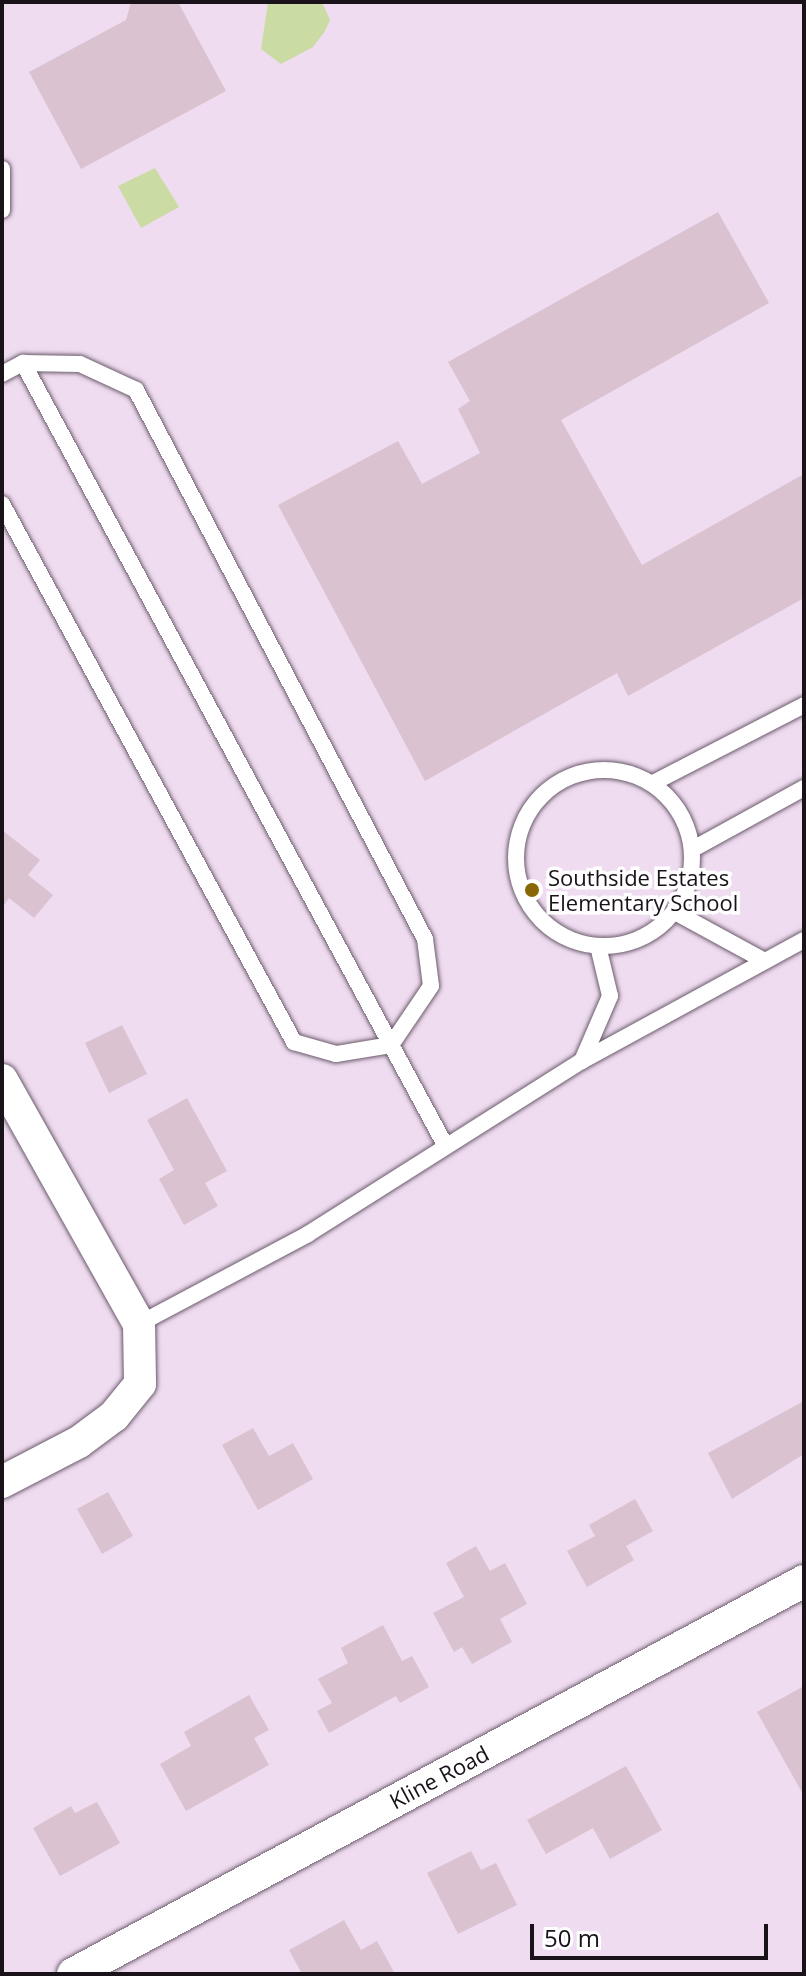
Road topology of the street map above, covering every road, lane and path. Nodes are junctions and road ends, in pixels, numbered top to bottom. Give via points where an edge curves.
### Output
1 (2, 169) edge
2 (2, 210) edge
3 (23, 363) junction
4 (2, 374) edge
5 (2, 504) edge
6 (804, 705) edge
7 (653, 783) junction
8 (804, 788) edge
9 (693, 849) junction
10 (675, 912) junction
11 (804, 940) edge
12 (598, 946) junction
13 (765, 961) junction
14 (391, 1045) junction
15 (582, 1061) junction
16 (2, 1080) edge
17 (444, 1143) junction
18 (139, 1324) junction
19 (2, 1482) edge
20 (804, 1581) edge
21 (73, 1974) edge

1 - 2 lane
3 - 4 lane
3 - 14 lane
3 - 14 lane via 80,364 136,390 425,939 431,986
5 - 14 lane via 294,1042 336,1054
6 - 7 lane
7 - 9 lane via 673,801
7 - 12 lane via 626,772 582,773 544,793 526,816 517,873 526,901 569,939
8 - 9 lane
9 - 10 lane via 686,893
10 - 12 lane via 627,943
10 - 13 lane
11 - 13 lane
12 - 15 lane via 610,996
13 - 15 lane
14 - 17 lane
15 - 17 lane
16 - 18 street
17 - 18 lane via 308,1234
18 - 19 street via 140,1384 114,1416 79,1442
20 - 21 street, Kline Road

